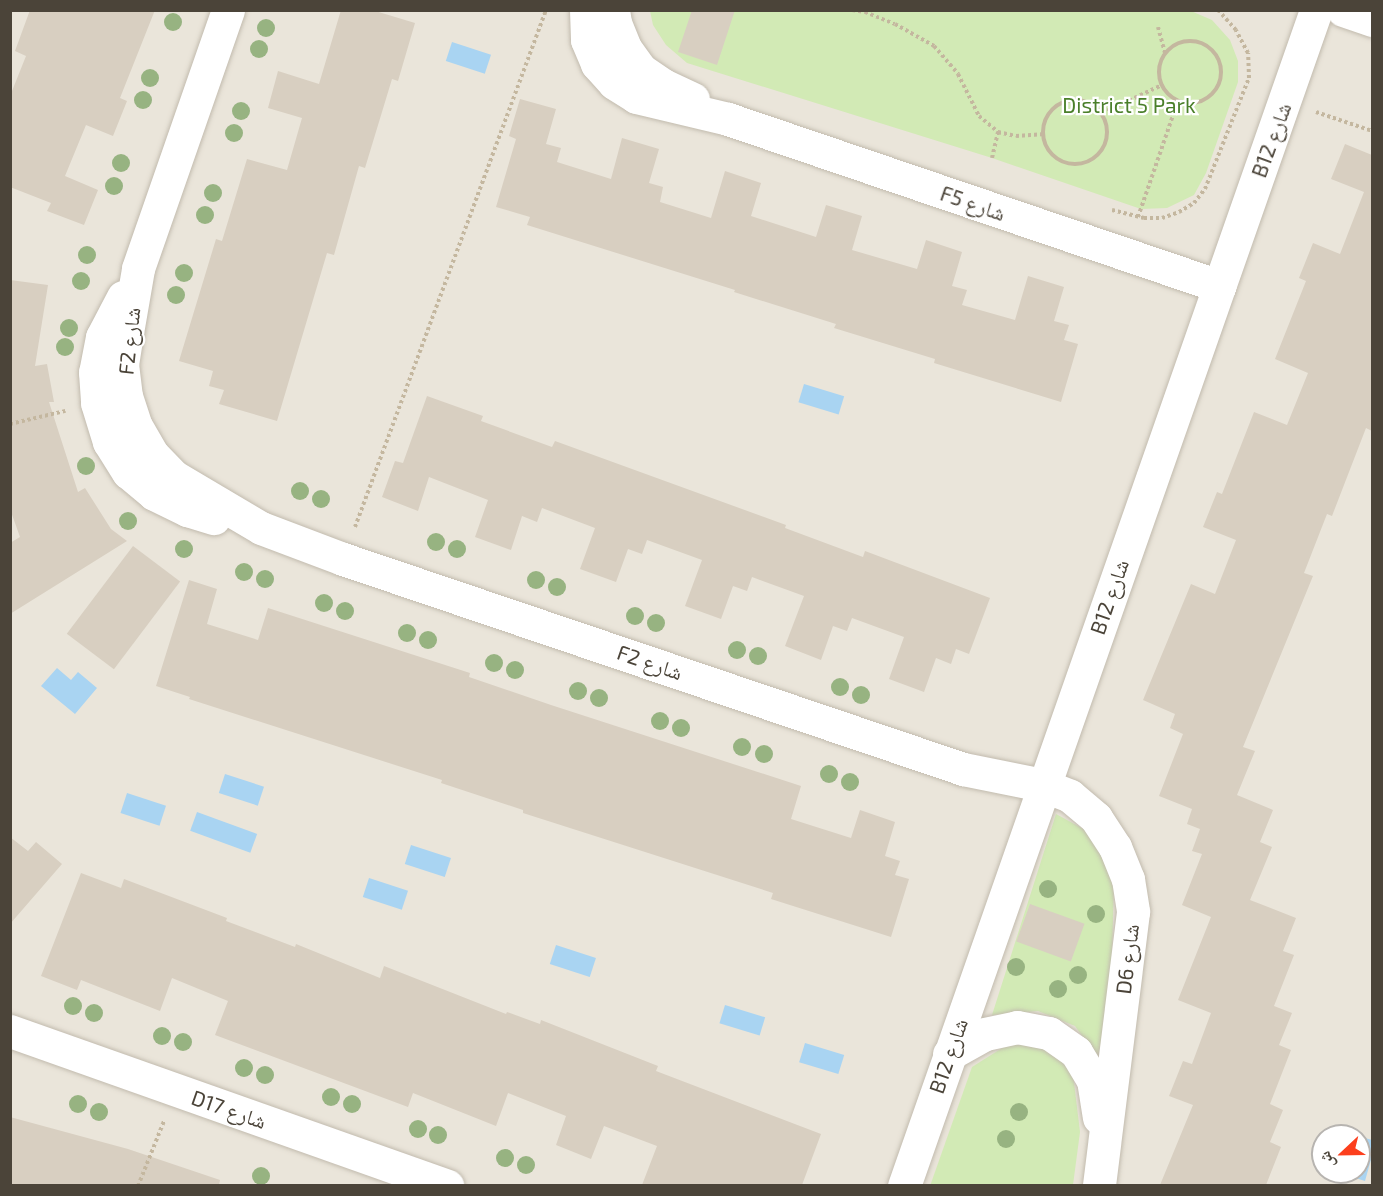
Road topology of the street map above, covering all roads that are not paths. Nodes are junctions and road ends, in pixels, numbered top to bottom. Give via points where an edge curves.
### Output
1 (228, 10) edge
2 (586, 10) edge
3 (613, 10) edge
4 (1316, 10) edge
5 (1343, 10) edge
6 (1372, 20) edge
7 (728, 119) junction
8 (138, 269) junction
9 (1218, 286) junction
10 (261, 528) junction
11 (1042, 785) junction
12 (10, 1031) edge
13 (949, 1054) junction
14 (1100, 1178) edge
15 (447, 1185) edge
16 (904, 1185) edge

1 - 8 street, F2 شارع
2 - 7 street, F5 شارع via 587,40 597,64 614,83 636,97
3 - 7 street, F5 شارع via 625,48 641,70
4 - 9 street, B12 شارع
5 - 6 street
7 - 9 street, F5 شارع
8 - 10 street, F2 شارع via 122,364 126,396 136,426 152,454 173,476
8 - 10 street, F2 شارع via 102,338 95,372 97,403 109,442 128,472 154,494 187,510
9 - 11 street, B12 شارع
10 - 11 street, F2 شارع via 963,769
11 - 13 street, B12 شارع
11 - 14 street, D6 شارع via 1070,796 1096,818 1115,847 1128,879 1133,912
12 - 15 street, D17 شارع
13 - 14 street, D6 شارع via 985,1034 1017,1027 1049,1034 1076,1052 1093,1080 1099,1112
13 - 16 street, B12 شارع

